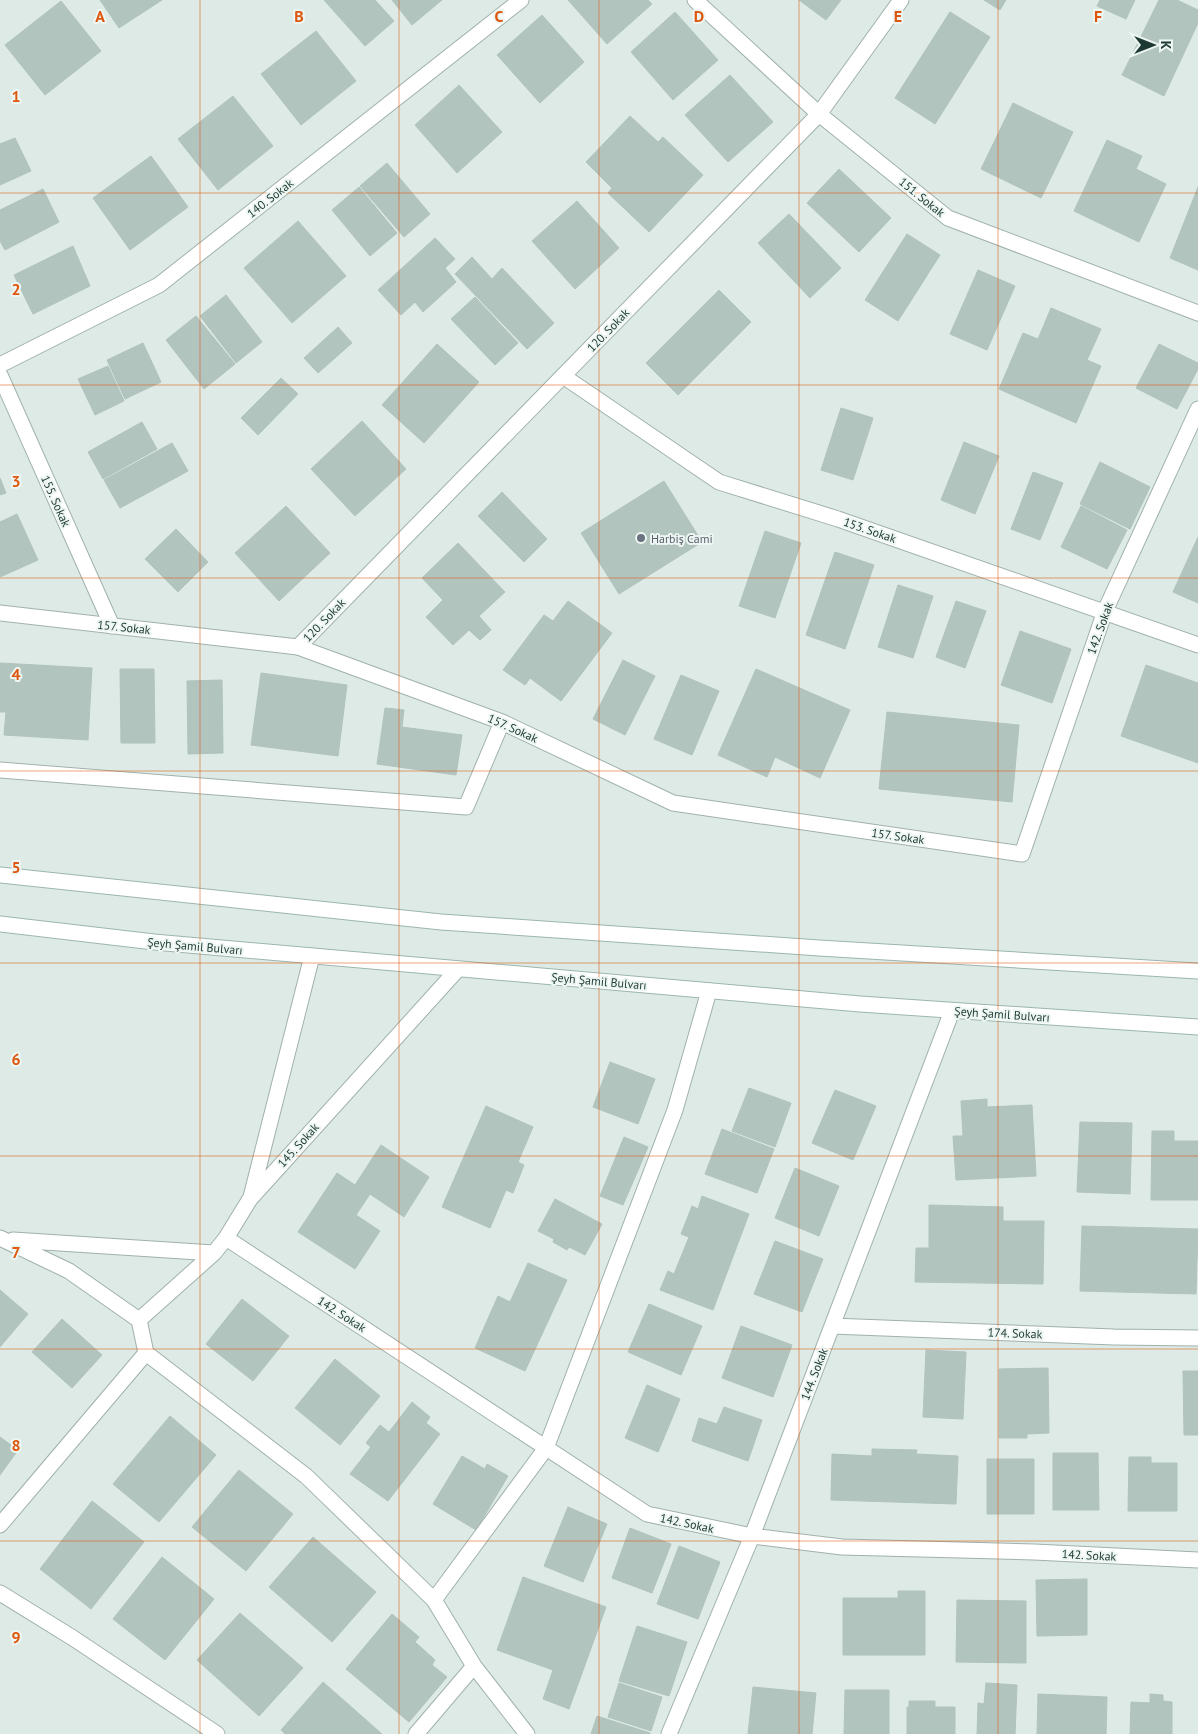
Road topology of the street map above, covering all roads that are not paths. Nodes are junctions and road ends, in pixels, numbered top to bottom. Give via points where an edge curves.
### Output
1 (521, 0) edge
2 (695, 0) edge
3 (901, 0) edge
4 (819, 114) junction
5 (1198, 313) edge
6 (0, 365) edge
7 (0, 375) edge
8 (563, 376) junction
9 (1198, 409) edge
10 (1105, 611) junction
11 (0, 614) edge
12 (112, 626) junction
13 (1198, 645) edge
14 (298, 647) junction
15 (502, 722) junction
16 (0, 770) edge
17 (1022, 854) joint
18 (0, 875) edge
19 (0, 924) edge
20 (312, 956) junction
21 (458, 969) junction
22 (1198, 971) edge
23 (709, 991) junction
24 (952, 1010) junction
25 (1198, 1027) edge
26 (250, 1198) junction
27 (226, 1238) junction
28 (2, 1239) edge
29 (214, 1252) junction
30 (139, 1320) junction
31 (832, 1326) junction
32 (1198, 1338) edge
33 (146, 1353) junction
34 (546, 1448) junction
35 (0, 1525) edge
36 (752, 1536) junction
37 (1198, 1560) edge
38 (0, 1593) edge
39 (434, 1600) junction
40 (474, 1666) junction
41 (217, 1734) edge
42 (416, 1734) edge
43 (526, 1734) edge
44 (669, 1734) edge

1 - 6 street, 140. Sokak via 159,285
2 - 4 street, 151. Sokak
3 - 4 street, 120. Sokak
4 - 5 street, 151. Sokak via 948,218
4 - 8 street, 120. Sokak
7 - 12 street, 155. Sokak
8 - 10 street, 153. Sokak via 719,482 838,519
8 - 14 street, 120. Sokak
9 - 10 street, 142. Sokak
10 - 13 street, 153. Sokak
10 - 17 street, 142. Sokak
11 - 12 street, 157. Sokak
12 - 14 street, 157. Sokak
14 - 15 street, 157. Sokak
15 - 16 street via 466,807
15 - 17 street, 157. Sokak via 673,803
18 - 22 street via 441,922
19 - 20 street, Şeyh Şamil Bulvarı
20 - 21 street, Şeyh Şamil Bulvarı
20 - 26 street
21 - 23 street, Şeyh Şamil Bulvarı
21 - 26 street, 145. Sokak
23 - 24 street, Şeyh Şamil Bulvarı
23 - 34 street via 675,1110
24 - 25 street, Şeyh Şamil Bulvarı
24 - 31 street, 144. Sokak
26 - 27 street, 145. Sokak
27 - 29 street, 145. Sokak
27 - 34 street, 142. Sokak
28 - 29 street
28 - 30 street via 69,1271
29 - 30 street, 145. Sokak
30 - 33 street
31 - 32 street, 174. Sokak
31 - 36 street, 144. Sokak
33 - 35 street
33 - 39 street via 306,1476
34 - 36 street, 142. Sokak via 647,1514
34 - 39 street
36 - 37 street, 142. Sokak via 842,1547
36 - 44 street, 144. Sokak
38 - 41 street
39 - 40 street
40 - 42 street
40 - 43 street

